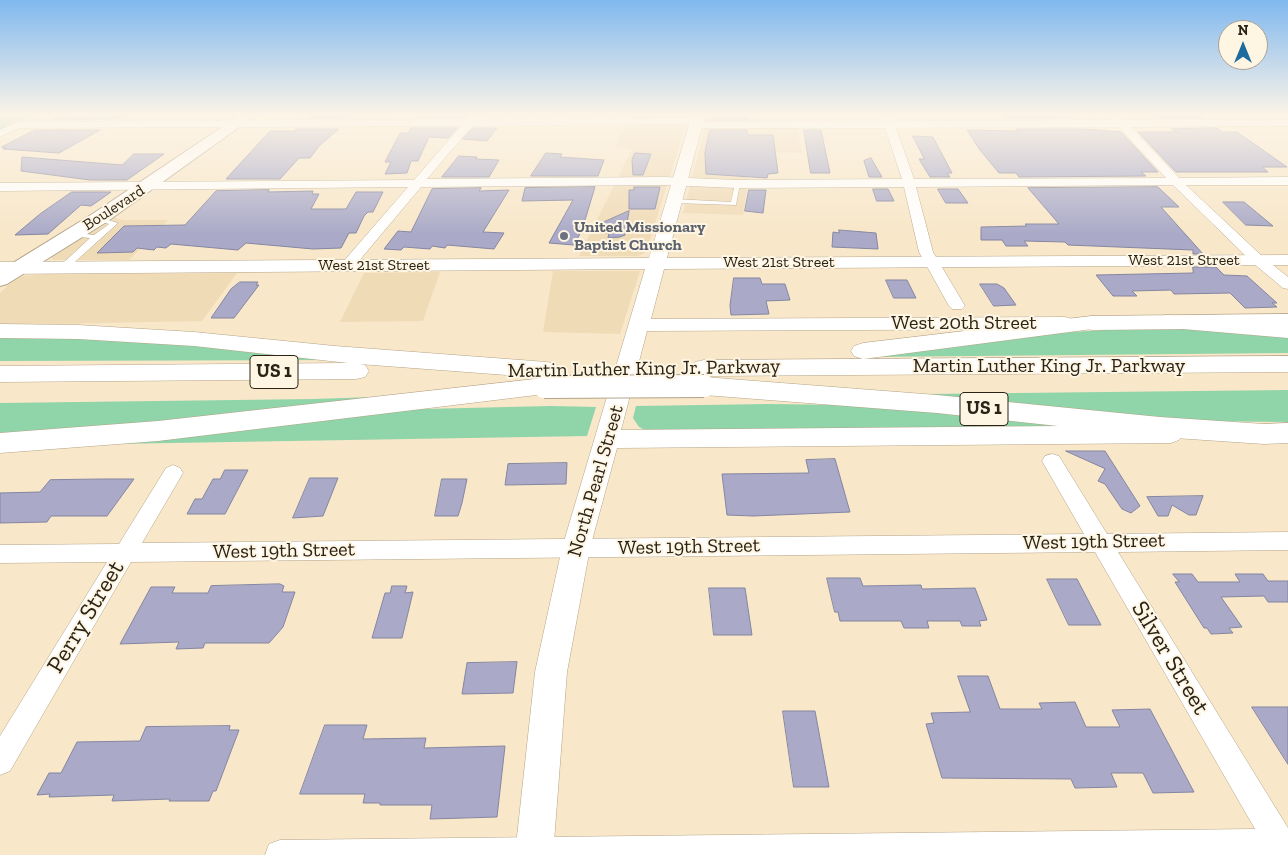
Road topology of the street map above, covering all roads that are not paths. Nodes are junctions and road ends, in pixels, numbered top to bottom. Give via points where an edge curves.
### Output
1 (192, 155) edge
2 (442, 155) edge
3 (687, 155) edge
4 (900, 155) edge
5 (1151, 155) edge
6 (1288, 181) edge
7 (419, 182) junction
8 (680, 182) junction
9 (1176, 182) junction
10 (909, 183) junction
11 (737, 184) junction
12 (148, 185) junction
13 (0, 187) edge
14 (674, 202) junction
15 (98, 219) junction
16 (73, 234) junction
17 (96, 237) junction
18 (1258, 260) junction
19 (1288, 260) edge
20 (933, 262) junction
21 (658, 263) junction
22 (348, 265) junction
23 (8, 268) edge
24 (64, 268) junction
25 (0, 280) edge
26 (1288, 284) edge
27 (957, 306) dead end
28 (1288, 321) edge
29 (1167, 322) junction
30 (1092, 323) junction
31 (640, 325) junction
32 (0, 331) edge
33 (1288, 331) edge
34 (1288, 364) edge
35 (752, 368) junction
36 (0, 374) edge
37 (704, 377) junction
38 (546, 378) junction
39 (1288, 381) edge
40 (0, 390) edge
41 (1276, 434) edge
42 (608, 439) junction
43 (0, 443) edge
44 (1052, 461) dead end
45 (173, 473) dead end
46 (1288, 541) edge
47 (1100, 542) junction
48 (576, 548) junction
49 (124, 553) junction
50 (0, 554) edge
51 (0, 760) edge
52 (1285, 847) edge
53 (534, 854) edge
54 (280, 855) edge

1 - 12 main road, Boulevard
2 - 7 street
3 - 8 street, North Pearl Street
4 - 10 street
5 - 9 street
6 - 9 street
7 - 8 street
7 - 12 street
7 - 22 street
8 - 11 street
8 - 14 street, North Pearl Street
9 - 10 street
9 - 18 street
10 - 11 street
10 - 20 street via 926,252
11 - 14 lane via 734,204
12 - 13 street
12 - 15 main road, Boulevard
14 - 21 street, North Pearl Street
15 - 16 main road, Boulevard
15 - 17 lane via 114,222
16 - 17 lane
16 - 23 main road, Boulevard
17 - 24 lane
18 - 19 street, West 21st Street
18 - 20 street, West 21st Street
18 - 26 street
20 - 21 street, West 21st Street
20 - 27 street
21 - 22 street, West 21st Street
21 - 31 street, North Pearl Street
22 - 24 street, West 21st Street
23 - 24 street, West 21st Street
23 - 25 main road, Boulevard
28 - 29 main road, West 20th Street
29 - 30 main road, West 20th Street
29 - 33 main road
30 - 31 street, West 20th Street
30 - 35 main road via 787,359
31 - 42 street, North Pearl Street
32 - 38 main road via 194,339
34 - 35 main road, Martin Luther King Jr. Parkway
35 - 37 main road, Martin Luther King Jr. Parkway / US 1
36 - 38 main road, Martin Luther King Jr. Parkway / US 1
37 - 38 main road, Martin Luther King Jr. Parkway / US 1, bridge
37 - 39 main road, Martin Luther King Jr. Parkway
37 - 41 main road, US 1 via 1160,427
38 - 40 main road, Martin Luther King Jr. Parkway / US 1
38 - 43 main road via 158,431
41 - 42 street
42 - 48 street, North Pearl Street
44 - 47 street, Silver Street
45 - 49 street, Perry Street
46 - 47 street, West 19th Street
47 - 48 street, West 19th Street
47 - 52 street, Silver Street
48 - 49 street, West 19th Street
48 - 53 street, North Pearl Street via 551,672
49 - 50 street, West 19th Street
49 - 51 street, Perry Street
52 - 53 street
53 - 54 street

